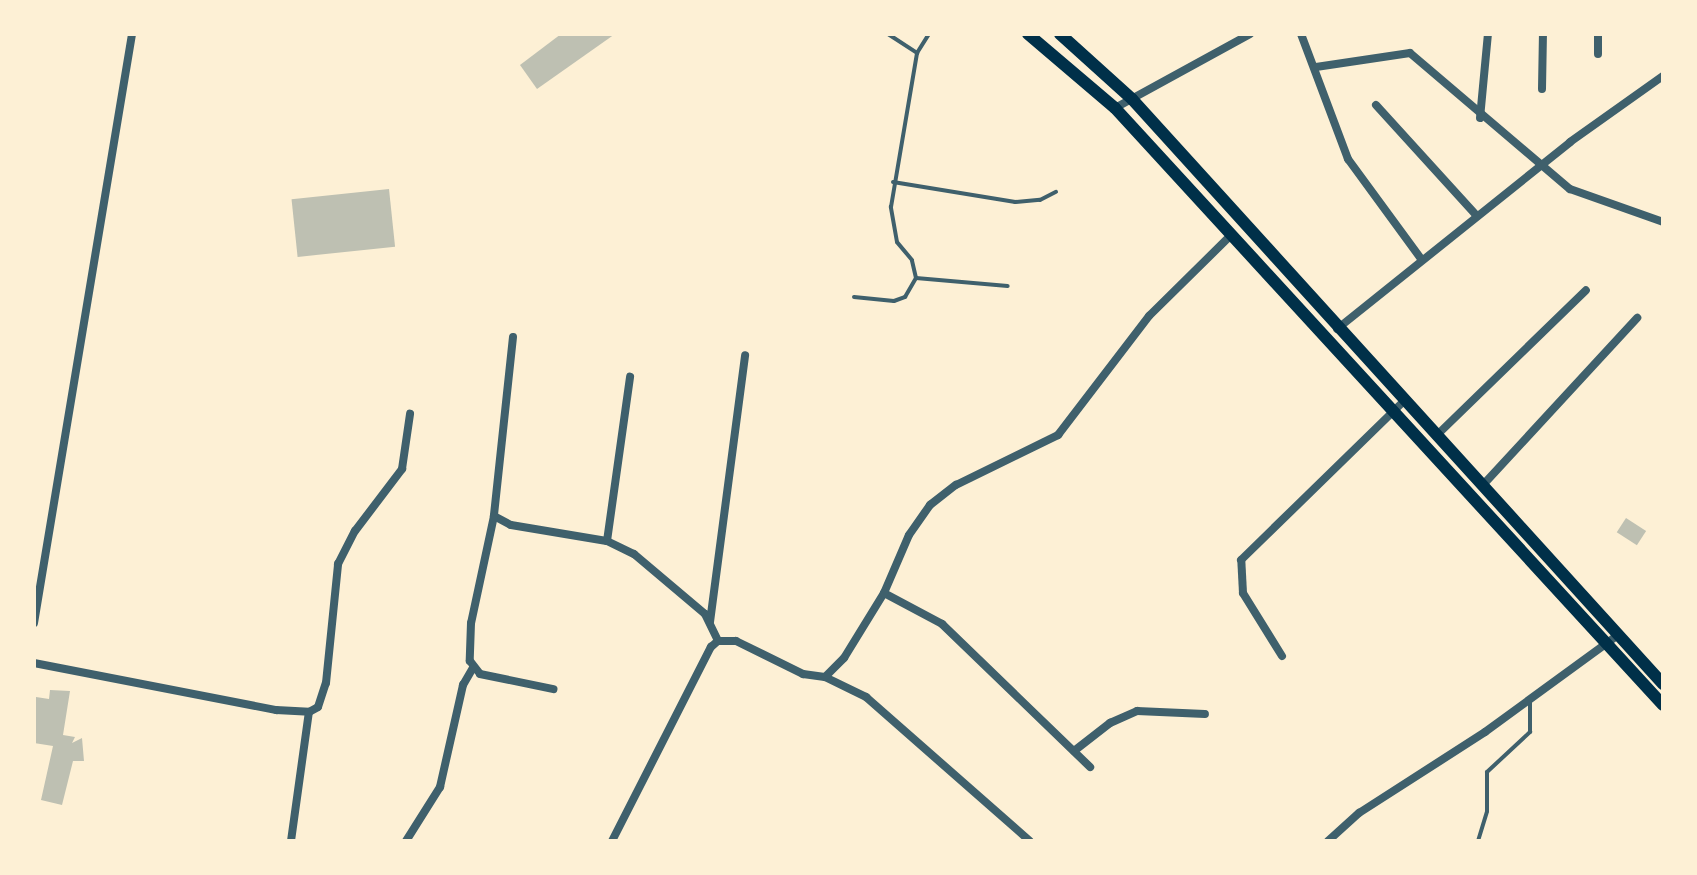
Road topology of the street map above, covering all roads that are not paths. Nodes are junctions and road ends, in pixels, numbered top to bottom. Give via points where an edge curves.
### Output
1 (132, 34) edge
2 (888, 34) edge
3 (929, 34) edge
4 (1028, 34) edge
5 (1060, 34) edge
6 (1250, 34) edge
7 (1301, 34) edge
8 (1488, 34) edge
9 (1543, 34) edge
10 (1598, 34) edge
11 (1234, 38) edge
12 (917, 53) junction
13 (1598, 54) dead end
14 (1316, 67) junction
15 (1663, 76) edge
16 (1542, 89) dead end
17 (1132, 99) junction
18 (1376, 105) dead end
19 (1115, 108) junction
20 (1480, 118) junction
21 (1538, 167) junction
22 (893, 182) junction
23 (1056, 192) dead end
24 (1477, 216) junction
25 (1663, 222) edge
26 (1230, 236) junction
27 (1422, 260) junction
28 (916, 278) junction
29 (1008, 286) dead end
30 (1586, 290) dead end
31 (854, 297) dead end
32 (1637, 318) dead end
33 (1337, 329) junction
34 (513, 337) dead end
35 (745, 355) dead end
36 (630, 377) dead end
37 (1404, 401) junction
38 (1391, 413) junction
39 (410, 414) dead end
40 (1436, 436) junction
41 (1482, 486) junction
42 (494, 516) junction
43 (607, 541) junction
44 (884, 593) junction
45 (34, 623) edge
46 (710, 623) junction
47 (1612, 639) junction
48 (718, 641) junction
49 (1282, 656) dead end
50 (34, 663) edge
51 (473, 668) junction
52 (825, 677) junction
53 (1662, 682) edge
54 (553, 689) dead end
55 (1530, 700) junction
56 (1663, 705) edge
57 (309, 712) junction
58 (1205, 714) dead end
59 (1074, 751) junction
60 (1090, 767) dead end
61 (291, 841) edge
62 (406, 841) edge
63 (612, 841) edge
64 (1030, 841) edge
65 (1328, 841) edge
66 (1478, 841) edge

1 - 45 street
2 - 12 lane
3 - 12 lane
4 - 19 main road
5 - 17 main road
6 - 11 street
7 - 14 street
8 - 20 street
9 - 16 street
10 - 13 street
11 - 17 street
12 - 22 lane
14 - 20 street via 1410,53
14 - 27 street via 1348,159
15 - 21 street
17 - 19 street
17 - 33 main road
18 - 24 street
19 - 26 main road
20 - 21 street
21 - 24 street
21 - 25 street via 1588,198
22 - 23 lane via 1015,202
22 - 28 lane via 892,223
24 - 27 street
26 - 38 main road
26 - 44 street via 1149,316 1058,435 956,485 930,505 909,535
27 - 33 street
28 - 29 lane
28 - 31 lane via 905,297 894,301
30 - 40 street
32 - 41 street
33 - 37 main road
34 - 42 street
35 - 46 street
36 - 43 street
37 - 38 street
37 - 40 main road
38 - 47 main road
38 - 49 street via 1241,560 1243,593
39 - 57 street via 402,469 338,564 326,683 318,707
40 - 41 main road
41 - 47 main road
42 - 43 street via 511,525
42 - 51 street via 471,623
43 - 46 street via 634,554
44 - 52 street via 844,658
44 - 59 street via 942,624
46 - 48 street
47 - 53 main road
47 - 55 street
47 - 56 main road
48 - 52 street via 736,641 803,674
48 - 63 street via 704,656
50 - 57 street
51 - 54 street
51 - 62 street via 463,685 440,787
52 - 64 street via 866,697
55 - 65 street via 1359,813
55 - 66 lane via 1530,732 1487,772 1487,811
57 - 61 street
58 - 59 street via 1137,711 1110,723
59 - 60 street

